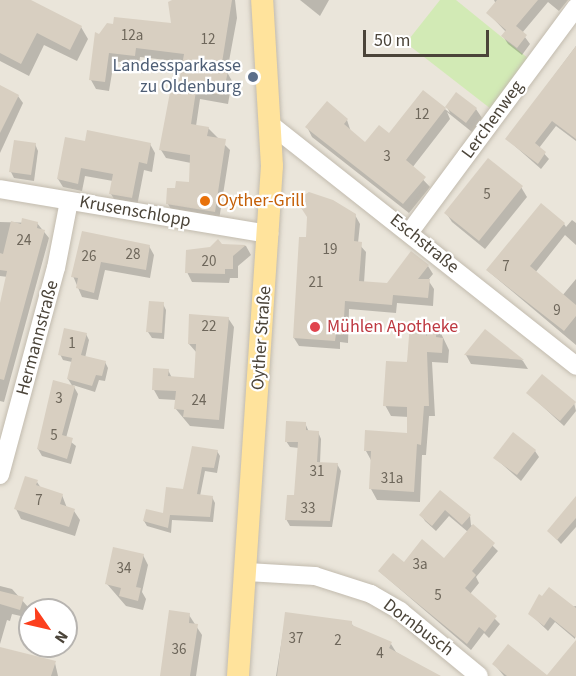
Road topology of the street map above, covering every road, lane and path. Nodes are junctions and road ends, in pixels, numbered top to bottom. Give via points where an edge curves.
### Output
1 (262, 0) edge
2 (576, 7) edge
3 (270, 124) junction
4 (0, 189) edge
5 (69, 201) junction
6 (409, 233) junction
7 (269, 234) junction
8 (576, 366) edge
9 (0, 475) edge
10 (247, 572) junction
11 (238, 676) edge
12 (479, 676) edge

1 - 3 main road, Oyther Straße
2 - 6 street, Lerchenweg
3 - 6 street, Eschstraße
3 - 7 main road, Oyther Straße
4 - 5 street, Krusenschlopp
5 - 7 street, Krusenschlopp
5 - 9 street, Hermannstraße via 56,268
6 - 8 street, Eschstraße
7 - 10 main road, Oyther Straße
10 - 11 main road, Oyther Straße
10 - 12 street, Dornbusch via 315,576 371,594 400,611

